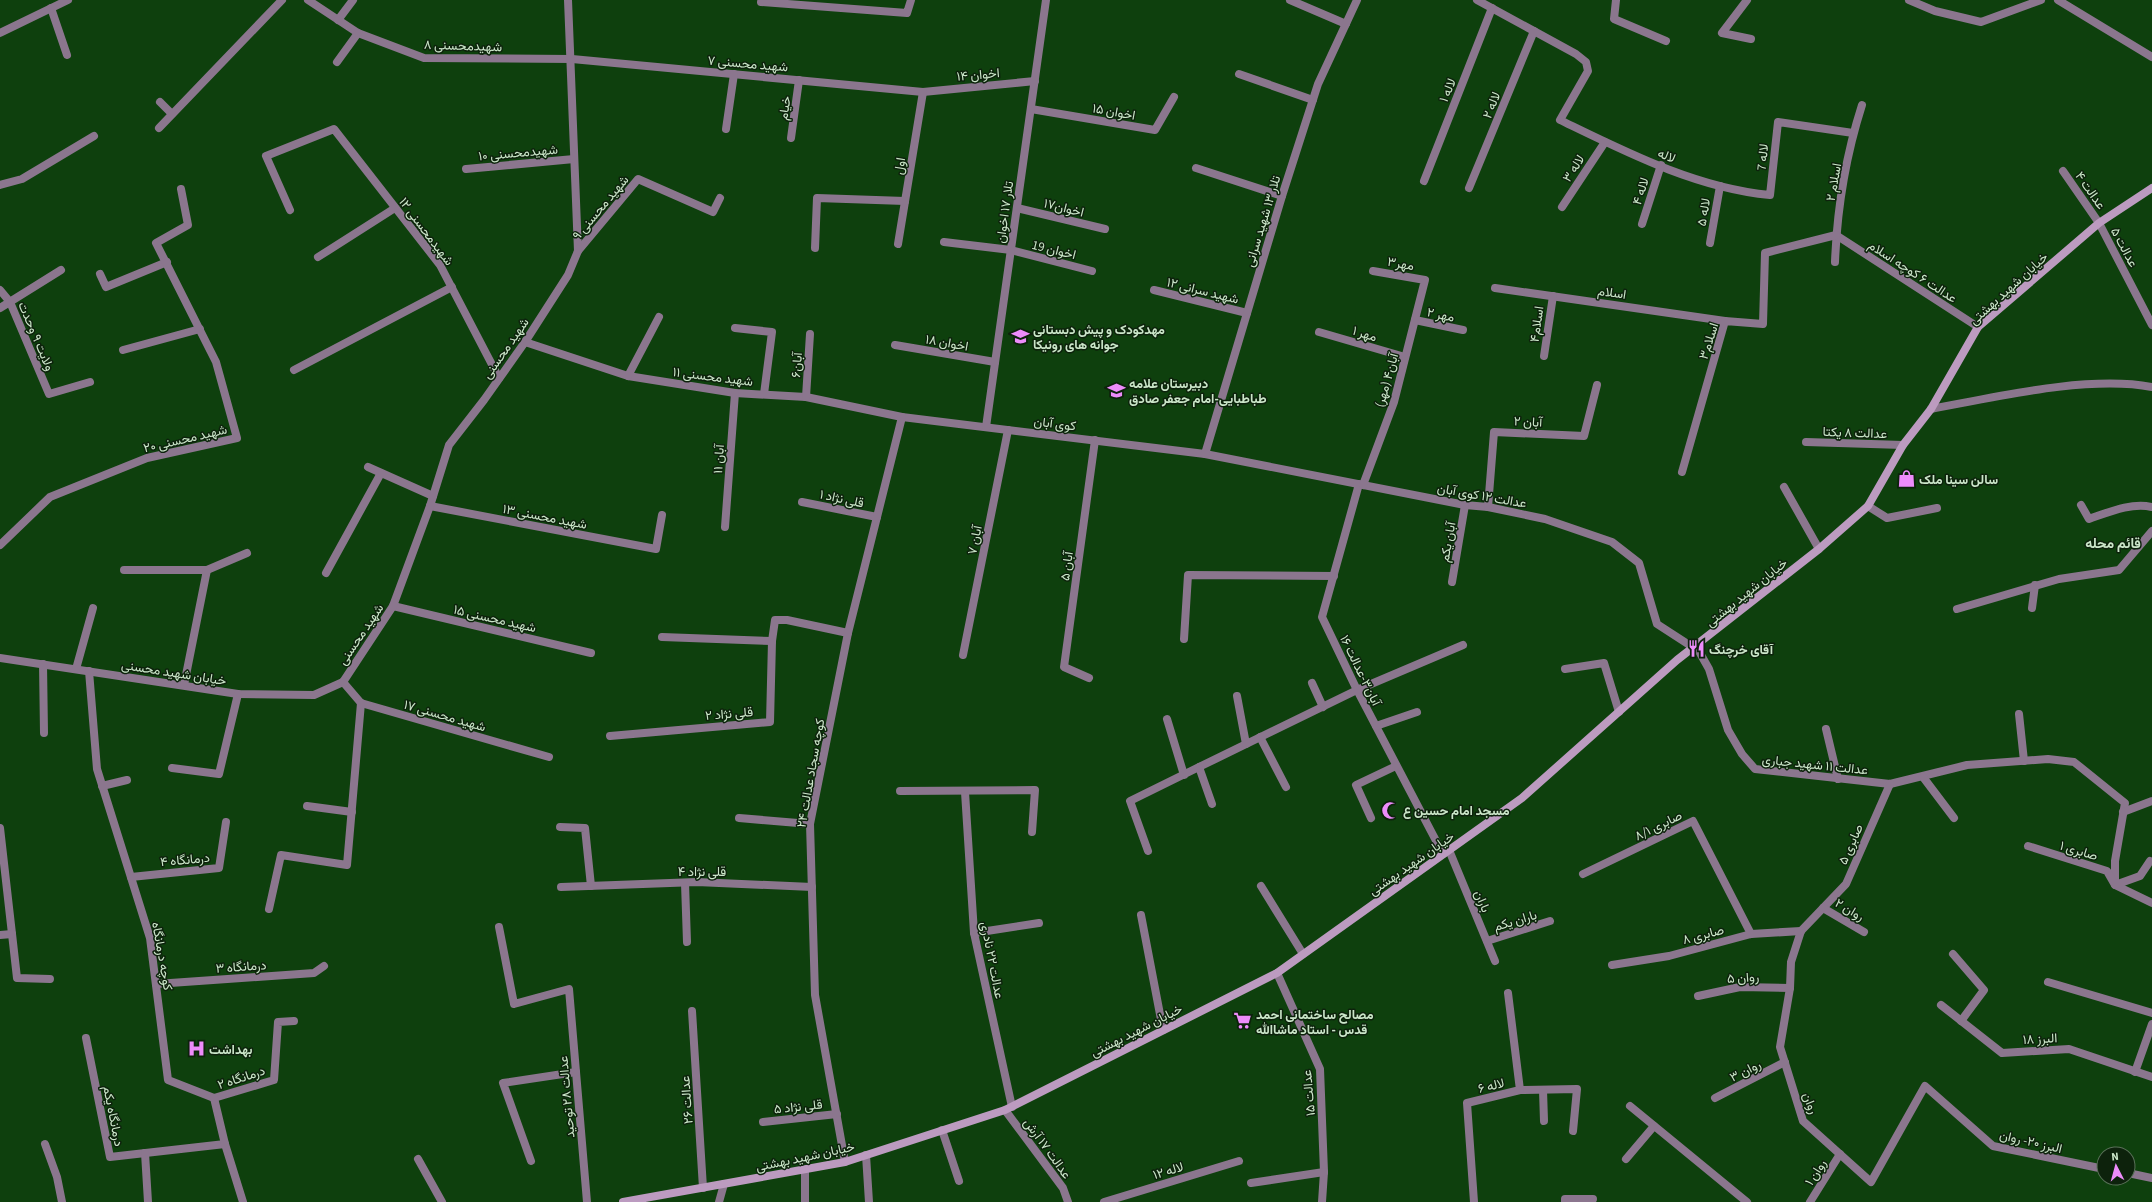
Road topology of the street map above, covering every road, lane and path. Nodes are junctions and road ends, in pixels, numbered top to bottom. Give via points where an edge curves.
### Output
1 (68, 0) edge
2 (282, 0) edge
3 (308, 0) edge
4 (354, 0) edge
5 (568, 0) edge
6 (911, 0) edge
7 (1046, 0) edge
8 (1290, 0) edge
9 (1357, 0) edge
10 (1477, 0) edge
11 (1616, 0) edge
12 (1747, 0) edge
13 (1909, 0) edge
14 (2042, 0) edge
15 (2058, 0) edge
16 (761, 2) dead end
17 (51, 8) junction
18 (1492, 8) junction
19 (338, 20) junction
20 (1346, 24) junction
21 (1534, 31) junction
22 (0, 33) edge
23 (358, 33) junction
24 (1751, 39) dead end
25 (1666, 41) dead end
26 (67, 55) dead end
27 (2152, 57) edge
28 (572, 59) junction
29 (337, 62) dead end
30 (734, 74) junction
31 (1240, 74) dead end
32 (799, 80) junction
33 (1035, 81) junction
34 (922, 92) junction
35 (1174, 97) dead end
36 (1313, 100) junction
37 (160, 102) dead end
38 (1862, 105) dead end
39 (1031, 109) junction
40 (172, 114) junction
41 (158, 128) dead end
42 (726, 129) dead end
43 (1853, 133) junction
44 (94, 136) dead end
45 (791, 138) dead end
46 (1605, 142) junction
47 (574, 159) junction
48 (1660, 165) junction
49 (1196, 168) dead end
50 (466, 169) dead end
51 (2063, 171) dead end
52 (1424, 181) dead end
53 (0, 185) edge
54 (1720, 186) junction
55 (1469, 188) dead end
56 (2152, 188) edge
57 (181, 189) dead end
58 (1770, 195) joint
59 (1282, 196) junction
60 (720, 198) dead end
61 (905, 201) junction
62 (1562, 207) dead end
63 (396, 208) junction
64 (1017, 208) junction
65 (290, 210) dead end
66 (2099, 222) junction
67 (1642, 224) dead end
68 (1105, 229) dead end
69 (1836, 235) junction
70 (944, 242) dead end
71 (1710, 243) dead end
72 (898, 244) dead end
73 (815, 248) dead end
74 (1011, 250) junction
75 (578, 251) junction
76 (318, 257) dead end
77 (167, 262) junction
78 (1834, 262) dead end
79 (60, 270) dead end
80 (1092, 271) dead end
81 (1373, 271) dead end
82 (100, 274) dead end
83 (1425, 280) joint
84 (452, 287) junction
85 (1495, 288) dead end
86 (0, 290) edge
87 (1154, 290) dead end
88 (1553, 296) junction
89 (10, 302) junction
90 (0, 308) edge
91 (1247, 313) junction
92 (659, 317) dead end
93 (1415, 320) junction
94 (1725, 321) junction
95 (2152, 325) edge
96 (1978, 327) junction
97 (735, 328) dead end
98 (200, 329) junction
99 (1463, 330) dead end
100 (1319, 332) dead end
101 (810, 334) dead end
102 (525, 342) junction
103 (895, 345) dead end
104 (123, 350) dead end
105 (1544, 356) dead end
106 (1405, 358) junction
107 (995, 362) junction
108 (294, 370) dead end
109 (628, 376) junction
110 (499, 378) junction
111 (90, 382) dead end
112 (1597, 385) dead end
113 (2152, 387) edge
114 (735, 393) junction
115 (764, 394) junction
116 (806, 397) junction
117 (1931, 409) junction
118 (902, 417) junction
119 (986, 427) junction
120 (1008, 430) junction
121 (1095, 440) junction
122 (1806, 442) dead end
123 (1903, 445) junction
124 (1205, 454) junction
125 (368, 468) dead end
126 (1682, 472) dead end
127 (381, 473) junction
128 (1361, 485) junction
129 (1784, 487) dead end
130 (433, 496) junction
131 (802, 502) dead end
132 (1465, 505) junction
133 (2081, 505) dead end
134 (430, 506) junction
135 (1868, 506) junction
136 (1488, 507) junction
137 (2152, 507) edge
138 (1937, 508) dead end
139 (662, 515) dead end
140 (877, 517) junction
141 (725, 527) dead end
142 (2152, 531) edge
143 (0, 545) edge
144 (1819, 549) junction
145 (247, 553) dead end
146 (124, 570) dead end
147 (207, 570) junction
148 (326, 573) dead end
149 (1334, 576) junction
150 (1452, 582) dead end
151 (2035, 585) junction
152 (393, 606) junction
153 (93, 608) dead end
154 (1957, 608) dead end
155 (2032, 608) dead end
156 (848, 632) junction
157 (662, 637) dead end
158 (1184, 639) dead end
159 (772, 641) junction
160 (1463, 645) dead end
161 (1695, 647) junction
162 (591, 653) dead end
163 (963, 655) dead end
164 (0, 658) edge
165 (43, 664) junction
166 (76, 669) junction
167 (1565, 669) dead end
168 (89, 671) junction
169 (1089, 678) dead end
170 (343, 682) junction
171 (1312, 683) dead end
172 (184, 685) junction
173 (1357, 690) junction
174 (238, 694) junction
175 (1237, 696) dead end
176 (361, 703) junction
177 (1323, 707) junction
178 (1417, 712) dead end
179 (1619, 712) junction
180 (2019, 714) dead end
181 (1167, 719) dead end
182 (1376, 726) junction
183 (1826, 729) dead end
184 (44, 733) dead end
185 (610, 736) dead end
186 (1260, 737) junction
187 (1246, 744) junction
188 (549, 757) dead end
189 (2024, 761) junction
190 (1396, 766) junction
191 (1199, 767) junction
192 (172, 768) dead end
193 (1184, 775) junction
194 (1923, 777) junction
195 (1838, 779) junction
196 (127, 780) dead end
197 (1890, 784) junction
198 (102, 786) junction
199 (1286, 787) dead end
200 (900, 791) dead end
201 (965, 792) junction
202 (2152, 801) edge
203 (1212, 804) dead end
204 (307, 806) dead end
205 (352, 812) junction
206 (2123, 812) junction
207 (739, 818) dead end
208 (1372, 818) dead end
209 (1954, 818) dead end
210 (226, 822) dead end
211 (810, 824) junction
212 (560, 827) dead end
213 (0, 828) edge
214 (1032, 832) dead end
215 (2028, 846) dead end
216 (1148, 851) dead end
217 (1446, 852) junction
218 (2150, 861) dead end
219 (1583, 874) dead end
220 (131, 877) junction
221 (3, 882) edge
222 (685, 883) junction
223 (2115, 885) junction
224 (591, 886) junction
225 (1261, 886) dead end
226 (561, 887) dead end
227 (812, 887) junction
228 (2152, 903) edge
229 (1823, 908) junction
230 (269, 910) dead end
231 (1141, 915) dead end
232 (1550, 922) dead end
233 (1039, 923) dead end
234 (499, 927) dead end
235 (1801, 931) junction
236 (1864, 932) dead end
237 (974, 933) junction
238 (12, 934) junction
239 (1751, 934) junction
240 (0, 935) edge
241 (1487, 941) junction
242 (688, 942) dead end
243 (1303, 954) junction
244 (1953, 954) dead end
245 (1496, 961) dead end
246 (1612, 965) dead end
247 (324, 966) dead end
248 (1277, 973) junction
249 (50, 979) dead end
250 (2048, 982) dead end
251 (156, 984) junction
252 (1790, 988) junction
253 (1508, 992) dead end
254 (1698, 996) dead end
255 (1941, 1005) dead end
256 (692, 1011) dead end
257 (2152, 1013) edge
258 (294, 1020) dead end
259 (1961, 1021) junction
260 (2152, 1024) edge
261 (1163, 1030) junction
262 (86, 1038) dead end
263 (1785, 1062) junction
264 (576, 1072) junction
265 (2135, 1072) junction
266 (2152, 1077) edge
267 (1925, 1086) joint
268 (1520, 1090) junction
269 (1543, 1090) junction
270 (214, 1098) junction
271 (1715, 1098) dead end
272 (1630, 1106) dead end
273 (1009, 1108) junction
274 (837, 1114) junction
275 (1544, 1121) dead end
276 (762, 1122) dead end
277 (1654, 1126) junction
278 (942, 1130) junction
279 (1573, 1131) dead end
280 (45, 1144) dead end
281 (225, 1144) junction
282 (145, 1153) junction
283 (1840, 1154) junction
284 (866, 1155) junction
285 (418, 1159) dead end
286 (1626, 1159) dead end
287 (531, 1161) dead end
288 (1239, 1161) dead end
289 (845, 1162) junction
290 (2096, 1166) edge
291 (805, 1170) junction
292 (1324, 1172) junction
293 (2136, 1175) edge
294 (2152, 1178) edge
295 (959, 1181) dead end
296 (1251, 1182) dead end
297 (724, 1184) junction
298 (703, 1188) junction
299 (1593, 1199) dead end
300 (62, 1202) edge
301 (148, 1202) edge
302 (243, 1202) edge
303 (442, 1202) edge
304 (587, 1202) edge
305 (623, 1202) edge
306 (719, 1202) edge
307 (805, 1202) edge
308 (868, 1202) edge
309 (1068, 1202) edge
310 (1104, 1202) edge
311 (1322, 1202) edge
312 (1474, 1202) edge
313 (1565, 1202) edge
314 (1747, 1202) edge
315 (1810, 1202) edge

1 - 17 street
2 - 40 street
3 - 19 street, شهیدمحسنی ۸
4 - 19 street
5 - 28 street, شهید محسنی
6 - 16 street via 907,13
7 - 33 street, تلار ۱۷ اخوان
8 - 20 street
9 - 20 street, تلار ۱۳ شهید سرانی
10 - 18 street
11 - 25 street via 1614,19
12 - 24 street via 1722,33
13 - 14 street via 1934,11 1981,22
15 - 27 street
17 - 22 street
17 - 26 street
18 - 21 street
18 - 52 street, لاله ۱
19 - 23 street, شهیدمحسنی ۸
20 - 36 street, تلار ۱۳ شهید سرانی
21 - 46 street, لاله via 1586,62 1588,71 1560,120
21 - 55 street, لاله ۲
23 - 28 street, شهیدمحسنی ۸ via 424,58
23 - 29 street
28 - 30 street, شهید محسنی ۷
28 - 47 street, شهید محسنی
30 - 32 street, شهید محسنی ۷
30 - 42 street
31 - 36 street
32 - 34 street, شهید محسنی ۷
32 - 45 street, خیام
33 - 34 street, اخوان ۱۴
33 - 39 street, تلار ۱۷ اخوان
34 - 61 street, اول
35 - 39 street, اخوان ۱۵ via 1154,130
36 - 59 street, تلار ۱۳ شهید سرانی
37 - 40 street
38 - 43 street, اسلام ۲
39 - 64 street, تلار ۱۷ اخوان
40 - 41 street
43 - 58 street, لاله 7 via 1778,122
43 - 69 street, اسلام ۲
44 - 53 street via 22,179
46 - 48 street, لاله
46 - 62 street, لاله ۳
47 - 50 street, شهیدمحسنی ۱۰
47 - 75 street, شهید محسنی
48 - 54 street, لاله
48 - 67 street, لاله ۴
49 - 59 street
51 - 66 street, عدالت ۴
54 - 58 street, لاله
54 - 71 street, لاله ۵
56 - 66 main road, خیابان شهید بهشتی
57 - 77 street, شهید محسنی ۲۰ via 188,226 156,243
59 - 91 street, تلار ۱۳ شهید سرانی
60 - 75 street, شهید محسنی ۹ via 713,212 638,179
61 - 72 street, اول
61 - 73 street via 817,198
63 - 65 street, شهیدمحسنی ۱۲ via 334,128 266,156
63 - 76 street
63 - 84 street, شهیدمحسنی ۱۲ via 440,265
64 - 68 street, اخوان۱۷
64 - 74 street, تلار ۱۷ اخوان
66 - 95 street, عدالت ۵
66 - 96 main road, خیابان شهید بهشتی
69 - 78 street, اسلام ۲
69 - 94 street, اسلام۳ via 1765,252 1763,324
69 - 96 street, عدالت ۶ کوچه اسلام
70 - 74 street, اخوان 19
74 - 80 street, اخوان 19
74 - 107 street, تلار ۱۷ اخوان
75 - 102 street, شهید محسنی via 568,275
77 - 82 street via 106,287
77 - 98 street, شهید محسنی ۲۰
79 - 89 street
81 - 83 street, مهر۳
83 - 93 street, آبان۴ (مهر)
84 - 108 street
84 - 110 street, شهیدمحسنی ۱۲
85 - 88 street, اسلام
86 - 89 street, ولایت ۹ وحدت
87 - 91 street, شهید سرانی ۱۲
88 - 94 street, اسلام
88 - 105 street, اسلام۴
89 - 90 street
89 - 111 street, ولایت ۹ وحدت via 49,394
91 - 124 street, تلار ۱۳ شهید سرانی
92 - 109 street
93 - 99 street, مهر ۲
93 - 106 street, آبان۴ (مهر)
94 - 126 street, اسلام۳
96 - 117 main road, خیابان شهید بهشتی
97 - 115 street via 772,332
98 - 104 street
98 - 143 street, شهید محسنی ۲۰ via 216,362 237,438 147,458 50,497
100 - 106 street, مهر ۱
101 - 116 street, آبان۶
102 - 109 street, شهید محسنی ۱۱
102 - 110 street, شهید محسنی
103 - 107 street, اخوان ۱۸
106 - 128 street, آبان۴ (مهر) via 1394,402
107 - 119 street, تلار ۱۷ اخوان
109 - 114 street, شهید محسنی ۱۱
110 - 130 street, شهید محسنی via 449,445
112 - 136 street, آبان ۲ via 1584,436 1494,432
113 - 117 street via 2130,383 2054,388
114 - 115 street, شهید محسنی ۱۱
114 - 141 street, آبان ۱۱
115 - 116 street, شهید محسنی ۱۱
116 - 118 street, شهید محسنی ۱۱
117 - 123 main road, خیابان شهید بهشتی
118 - 119 street, کوی آبان
118 - 140 street, کوچه سجاد عدالت ۲۴
119 - 120 street, کوی آبان
120 - 121 street, کوی آبان
120 - 163 street, آبان ۷
121 - 124 street, کوی آبان
121 - 169 street, آبان ۵ via 1064,667
122 - 123 street, عدالت ۸ یکتا
123 - 135 main road, خیابان شهید بهشتی
124 - 128 street, عدالت ۱۲ کوی آبان
125 - 127 street
127 - 130 street
127 - 148 street
128 - 132 street, عدالت ۱۲ کوی آبان
128 - 149 street, آبان۳-عدالت ۱۶
129 - 144 street
130 - 134 street, شهید محسنی
131 - 140 street, قلی نژاد ۱
132 - 136 street, عدالت ۱۲ کوی آبان
132 - 150 street, آبان یکم
133 - 137 street via 2090,519 2111,511 2142,505
134 - 139 street, شهید محسنی ۱۳ via 656,549
134 - 152 street, شهید محسنی
135 - 138 street via 1887,518
135 - 144 main road, خیابان شهید بهشتی
136 - 161 street, عدالت ۱۲ کوی آبان via 1545,519 1612,542 1638,563 1657,624
140 - 156 street, کوچه سجاد عدالت ۲۴
142 - 151 street via 2119,570
144 - 161 main road, خیابان شهید بهشتی
145 - 147 street
146 - 147 street
147 - 172 street
149 - 158 street via 1188,575
149 - 173 street, آبان۳-عدالت ۱۶ via 1322,617
151 - 154 street
151 - 155 street
152 - 162 street, شهید محسنی ۱۵
152 - 170 street, شهید محسنی
153 - 166 street
156 - 159 street, قلی نژاد ۲ via 775,620
156 - 211 street, کوچه سجاد عدالت ۲۴
157 - 159 street
159 - 185 street, قلی نژاد ۲ via 770,722
160 - 173 street
161 - 179 main road, خیابان شهید بهشتی
161 - 195 street, عدالت ۱۱ شهید جباری via 1709,669 1728,730 1742,754 1755,769
164 - 165 street, خیابان شهید محسنی
165 - 166 street, خیابان شهید محسنی
165 - 184 street
166 - 168 street, خیابان شهید محسنی
167 - 179 street via 1604,663
168 - 172 street, خیابان شهید محسنی
168 - 198 street, کوچه درمانگاه via 97,769
170 - 174 street, خیابان شهید محسنی via 314,695
170 - 176 street
171 - 177 street
172 - 174 street, خیابان شهید محسنی
173 - 177 street
173 - 182 street, آبان۳-عدالت ۱۶
174 - 192 street via 219,774
175 - 187 street
176 - 188 street, شهید محسنی ۱۷
176 - 205 street
177 - 186 street
178 - 182 street
179 - 217 main road, خیابان شهید بهشتی via 1522,798
180 - 189 street
181 - 193 street
182 - 190 street, آبان۳-عدالت ۱۶
183 - 195 street
186 - 187 street
186 - 199 street
187 - 191 street
189 - 194 street, عدالت ۱۱ شهید جباری via 1967,766
189 - 206 street, عدالت ۱۱ شهید جباری via 2048,759 2074,762 2125,803
190 - 208 street via 1356,785
190 - 217 street, آبان۳-عدالت ۱۶
191 - 193 street
191 - 203 street
193 - 216 street via 1130,801
194 - 197 street, عدالت ۱۱ شهید جباری
194 - 209 street
195 - 197 street, عدالت ۱۱ شهید جباری
196 - 198 street
197 - 229 street, صابری ۵ via 1846,884
198 - 220 street, کوچه درمانگاه
200 - 201 street
201 - 214 street via 1035,790
201 - 237 street, عدالت ۲۲ نادری
202 - 206 street
204 - 205 street
205 - 230 street via 348,865 281,855
206 - 223 street via 2115,861
207 - 211 street
210 - 220 street, درمانگاه ۴ via 219,868
211 - 227 street, کوچه سجاد عدالت ۲۴
212 - 224 street via 585,828
213 - 221 street
215 - 223 street, صابری ۱ via 2107,871
217 - 241 street, باران
217 - 243 main road, خیابان شهید بهشتی
218 - 223 street via 2140,876
219 - 239 street, صابری ۸/۱ via 1694,821
220 - 251 street, کوچه درمانگاه via 150,938
221 - 238 street
222 - 224 street, قلی نژاد ۴
222 - 227 street, قلی نژاد ۴
222 - 242 street
223 - 228 street
224 - 226 street, قلی نژاد ۴
225 - 243 street
227 - 274 street, کوچه سجاد عدالت ۲۴ via 815,995
229 - 235 street, روان
229 - 236 street, روان ۲
231 - 261 street
232 - 241 street, باران یکم
233 - 237 street
234 - 264 street, عدالت ۲۸ توحید via 514,1004 569,989
235 - 239 street, صابری ۸
235 - 252 street, روان via 1791,962
237 - 273 street, عدالت ۲۲ نادری
238 - 240 street
238 - 249 street via 17,978
239 - 246 street, صابری ۸ via 1669,956
241 - 245 street, باران
243 - 248 main road, خیابان شهید بهشتی
244 - 259 street via 1984,990
247 - 251 street, درمانگاه ۳ via 314,973
248 - 261 main road, خیابان شهید بهشتی
248 - 292 street, عدالت ۱۵ via 1320,1069
250 - 257 street
251 - 270 street, کوچه درمانگاه via 168,1080
252 - 254 street, روان ۵ via 1740,987
252 - 263 street, روان via 1780,1048
253 - 268 street, لاله ۶
255 - 259 street, البرز ۱۸
256 - 298 street, عدالت ۲۶
258 - 270 street, درمانگاه ۲ via 278,1022 274,1080
259 - 265 street, البرز ۱۸ via 2002,1052 2069,1049
260 - 265 street
261 - 273 main road, خیابان شهید بهشتی
262 - 282 street, درمانگاه یکم via 110,1157
263 - 271 street, روان ۳
263 - 283 street, روان via 1803,1121
264 - 287 street via 503,1083
264 - 304 street, عدالت ۲۸ توحید
265 - 266 street, البرز ۱۸
267 - 283 street, روان via 1871,1182
267 - 290 street, البرز ۲۰- روان via 1993,1146
268 - 269 street
268 - 312 street, لاله ۶ via 1467,1103
269 - 275 street
269 - 279 street via 1577,1089
270 - 281 street
272 - 277 street
273 - 278 main road, خیابان شهید بهشتی
273 - 309 street, عدالت ۱۷ آرش via 1063,1188
274 - 276 street, قلی نژاد ۵
274 - 289 street, کوچه سجاد عدالت ۲۴
277 - 286 street
277 - 314 street
278 - 284 main road, خیابان شهید بهشتی
278 - 295 street
280 - 300 street via 57,1177
281 - 282 street, درمانگاه یکم
281 - 302 street
282 - 301 street
283 - 315 street, روان ۱
284 - 289 main road, خیابان شهید بهشتی
284 - 308 street
285 - 303 street
288 - 310 street, لاله ۱۲
289 - 291 main road, خیابان شهید بهشتی
291 - 297 main road, خیابان شهید بهشتی
291 - 307 street
292 - 296 street
292 - 311 street, عدالت ۱۵
293 - 294 street
297 - 298 main road, خیابان شهید بهشتی
297 - 306 street
298 - 305 main road, خیابان شهید بهشتی
299 - 313 street via 1565,1199

